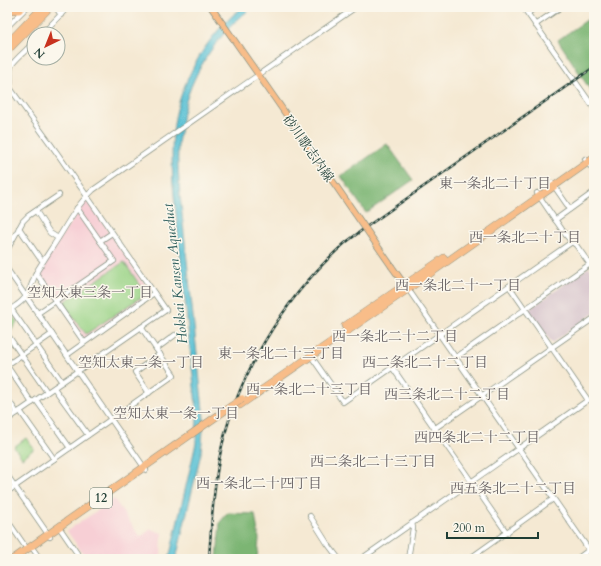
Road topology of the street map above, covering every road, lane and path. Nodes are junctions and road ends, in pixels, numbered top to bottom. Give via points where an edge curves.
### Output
1 (11, 7) edge
2 (21, 7) edge
3 (27, 7) edge
4 (43, 7) edge
5 (68, 7) edge
6 (211, 7) edge
7 (356, 7) edge
8 (523, 7) edge
9 (536, 7) edge
10 (561, 7) edge
11 (53, 8) edge
12 (7, 10) edge
13 (528, 13) junction
14 (61, 15) junction
15 (536, 25) junction
16 (50, 26) edge
17 (7, 27) edge
18 (7, 44) edge
19 (26, 50) edge
20 (7, 51) edge
21 (258, 75) junction
22 (8, 90) edge
23 (594, 108) edge
24 (594, 153) edge
25 (589, 160) edge
26 (594, 172) edge
27 (553, 184) junction
28 (594, 192) edge
29 (59, 195) dead end
30 (538, 195) junction
31 (87, 196) junction
32 (77, 208) junction
33 (570, 209) junction
34 (36, 211) junction
35 (555, 220) junction
36 (18, 228) junction
37 (112, 233) junction
38 (58, 238) junction
39 (100, 241) junction
40 (572, 242) junction
41 (7, 250) edge
42 (43, 261) junction
43 (590, 264) junction
44 (594, 270) edge
45 (8, 272) edge
46 (36, 273) junction
47 (508, 286) junction
48 (406, 287) junction
49 (154, 293) junction
50 (26, 296) junction
51 (55, 301) junction
52 (7, 303) edge
53 (524, 309) junction
54 (9, 310) edge
55 (38, 313) junction
56 (594, 318) edge
57 (141, 327) junction
58 (7, 334) edge
59 (52, 334) junction
60 (175, 335) dead end
61 (439, 335) junction
62 (84, 342) junction
63 (36, 344) junction
64 (551, 348) junction
65 (156, 349) junction
66 (160, 354) junction
67 (21, 355) junction
68 (66, 355) junction
69 (311, 356) junction
70 (455, 358) junction
71 (7, 366) edge
72 (392, 367) junction
73 (78, 372) junction
74 (62, 382) junction
75 (54, 388) junction
76 (47, 392) junction
77 (149, 393) junction
78 (481, 396) junction
79 (7, 398) edge
80 (34, 401) junction
81 (241, 402) junction
82 (19, 412) junction
83 (111, 419) junction
84 (7, 420) edge
85 (434, 429) junction
86 (88, 435) junction
87 (70, 448) junction
88 (518, 449) junction
89 (54, 459) junction
90 (146, 469) junction
91 (7, 475) edge
92 (471, 482) junction
93 (15, 486) junction
94 (7, 492) edge
95 (554, 499) junction
96 (310, 516) dead end
97 (7, 520) edge
98 (412, 523) junction
99 (60, 528) junction
100 (506, 532) junction
101 (49, 536) junction
102 (30, 549) junction
103 (592, 554) edge
104 (13, 559) edge
105 (19, 559) edge
106 (40, 559) edge
107 (81, 559) edge
108 (339, 559) edge
109 (361, 559) edge
110 (408, 559) edge
111 (469, 559) edge
112 (576, 559) edge

1 - 2 highway
1 - 12 highway
2 - 12 highway
3 - 17 street
4 - 18 highway
5 - 14 street
6 - 21 main road, 砂川歌志内線
7 - 21 street
8 - 13 street
9 - 13 street
10 - 15 street
11 - 14 street
11 - 20 highway
13 - 15 street
14 - 16 street
15 - 23 street
19 - 22 street via 12,65
21 - 31 street
21 - 48 main road, 砂川歌志内線, bridge
22 - 31 street
24 - 25 highway, 12
25 - 26 street
25 - 27 highway, 12
27 - 30 highway, 12
27 - 33 street
28 - 33 street
29 - 34 street
30 - 35 street
30 - 48 highway, 12
31 - 32 street
31 - 37 street
32 - 38 street
32 - 39 street
33 - 35 street
34 - 36 street
34 - 38 street via 50,233
35 - 40 street
36 - 41 street
36 - 42 street
37 - 39 street
37 - 49 street
38 - 42 street
39 - 51 street via 114,261
40 - 43 street
40 - 47 street
42 - 46 street
43 - 44 street
43 - 53 street
45 - 50 street
46 - 50 street
46 - 51 street
47 - 53 street
47 - 61 street
48 - 61 street
48 - 69 highway, 12
48 - 81 highway, 12
49 - 57 street via 166,310
49 - 62 street
50 - 54 street
50 - 55 street
51 - 55 street
51 - 62 street
52 - 54 street
53 - 64 street
53 - 70 street
54 - 63 street
55 - 59 street
56 - 64 street
57 - 65 street
57 - 73 street
58 - 67 street
59 - 63 street
59 - 68 street
60 - 65 street
61 - 70 street
61 - 72 street
62 - 68 street
63 - 67 street
63 - 74 street
64 - 78 street
64 - 88 street via 588,400
65 - 66 street
66 - 77 street via 174,375
66 - 77 street via 135,372
67 - 71 street
67 - 76 street
68 - 73 street
69 - 72 street via 343,402
69 - 81 highway, 12
70 - 78 street
71 - 80 street
72 - 85 street
73 - 74 street
73 - 83 street
74 - 75 street
75 - 76 street
75 - 86 street
76 - 80 street
77 - 83 street
78 - 85 street
78 - 88 street
79 - 82 street
80 - 82 street
80 - 87 street
81 - 90 highway, 12
82 - 84 street
82 - 89 street
83 - 86 street
83 - 90 street
85 - 92 street
86 - 87 street
87 - 89 street
88 - 92 street
88 - 95 street
89 - 93 street
90 - 99 highway, 12
91 - 93 street
92 - 98 street
92 - 100 street
93 - 94 street
93 - 101 street
95 - 100 street
95 - 103 street
96 - 108 street
97 - 102 street
98 - 109 street
98 - 110 street
99 - 101 highway, 12
99 - 107 street
100 - 111 street
101 - 102 highway, 12
102 - 104 highway, 12
102 - 105 highway, 12
102 - 106 street
103 - 112 street

